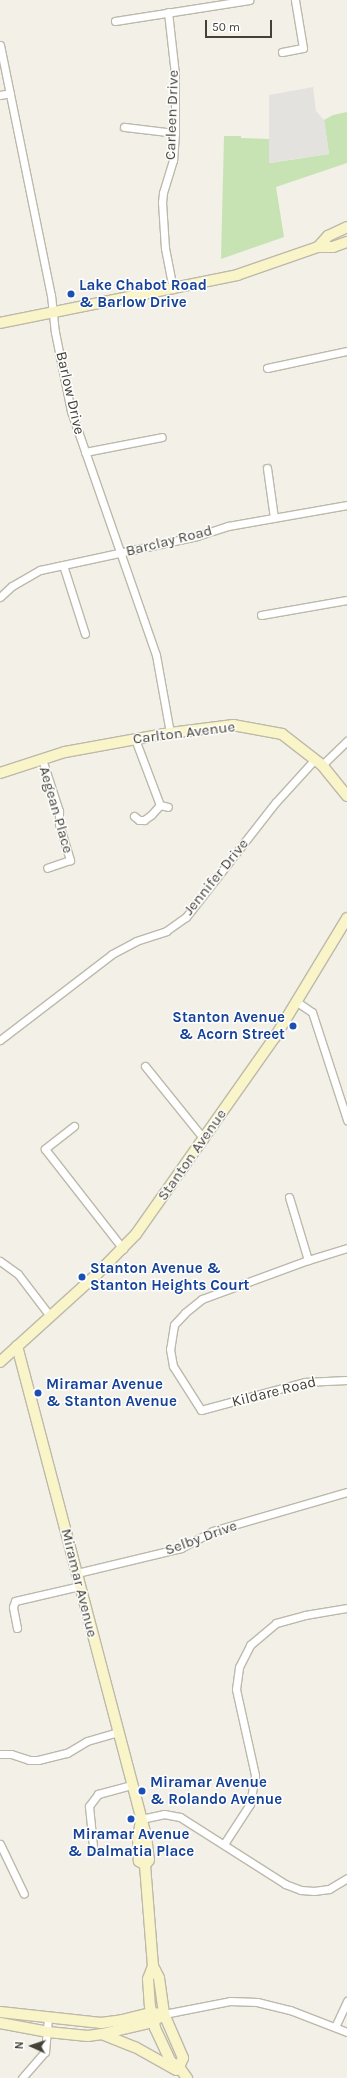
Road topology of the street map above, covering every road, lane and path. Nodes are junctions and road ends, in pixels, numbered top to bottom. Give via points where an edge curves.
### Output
1 (249, 0) edge
2 (295, 0) edge
3 (168, 12) junction
4 (115, 21) dead end
5 (0, 45) edge
6 (282, 52) dead end
7 (10, 93) junction
8 (0, 96) edge
9 (124, 127) dead end
10 (174, 133) junction
11 (347, 227) edge
12 (347, 242) edge
13 (318, 247) junction
14 (173, 289) junction
15 (53, 313) junction
16 (0, 323) edge
17 (347, 352) edge
18 (266, 368) dead end
19 (162, 437) dead end
20 (85, 452) junction
21 (267, 468) dead end
22 (347, 505) edge
23 (274, 518) junction
24 (120, 553) junction
25 (63, 565) junction
26 (0, 597) edge
27 (347, 600) edge
28 (261, 615) dead end
29 (85, 634) dead end
30 (170, 733) junction
31 (135, 739) junction
32 (347, 741) edge
33 (42, 759) junction
34 (318, 762) junction
35 (0, 773) edge
36 (347, 796) edge
37 (160, 805) junction
38 (168, 807) dead end
39 (134, 816) dead end
40 (48, 868) dead end
41 (347, 918) edge
42 (297, 1002) junction
43 (0, 1040) edge
44 (145, 1066) dead end
45 (347, 1120) edge
46 (74, 1126) dead end
47 (204, 1139) junction
48 (289, 1197) dead end
49 (347, 1248) edge
50 (123, 1249) junction
51 (308, 1260) junction
52 (0, 1261) edge
53 (50, 1316) junction
54 (17, 1346) junction
55 (0, 1362) edge
56 (347, 1380) edge
57 (347, 1492) edge
58 (77, 1573) junction
59 (80, 1586) junction
60 (347, 1608) edge
61 (17, 1628) dead end
62 (118, 1732) junction
63 (0, 1754) edge
64 (132, 1785) junction
65 (141, 1819) junction
66 (0, 1844) edge
67 (224, 1844) junction
68 (93, 1846) dead end
69 (347, 1878) edge
70 (24, 1894) dead end
71 (152, 1966) junction
72 (347, 2001) edge
73 (0, 2012) edge
74 (164, 2014) junction
75 (48, 2018) junction
76 (152, 2018) junction
77 (0, 2023) edge
78 (334, 2027) junction
79 (48, 2032) junction
80 (347, 2032) edge
81 (102, 2034) junction
82 (184, 2073) edge
83 (22, 2078) edge

1 - 3 street
2 - 6 street via 303,48
3 - 4 street
3 - 10 street, Carleen Drive via 175,74
5 - 7 street, Barlow Drive
7 - 8 street
7 - 15 street, Barlow Drive
9 - 10 street
10 - 14 street, Carleen Drive via 173,160 162,202 165,248
11 - 13 street via 328,236
12 - 13 street via 333,247
13 - 14 street via 237,275
14 - 15 street
15 - 16 street
15 - 20 street, Barlow Drive via 71,411
17 - 18 street
19 - 20 street
20 - 24 street, Barlow Drive
21 - 23 street
22 - 23 street, Barclay Road
23 - 24 street, Barclay Road via 228,526 197,536
24 - 25 street, Barclay Road
24 - 30 street, Barlow Drive via 156,655
25 - 26 street, Barclay Road via 40,570 12,586
25 - 29 street
27 - 28 street
30 - 31 street, Carlton Avenue
30 - 34 street, Carlton Avenue via 234,725 282,734
31 - 33 street, Carlton Avenue via 65,752
31 - 37 street
32 - 34 street, Jennifer Drive
33 - 35 street, Carlton Avenue
33 - 40 street, Aegean Place via 59,811 59,824 70,860
34 - 36 street, Carlton Avenue
34 - 43 street, Jennifer Drive via 284,792 186,917 166,931 136,941 112,954
37 - 38 street
37 - 39 street via 144,820 138,820
41 - 42 street, Stanton Avenue
42 - 45 street via 312,1012
42 - 47 street, Stanton Avenue
44 - 47 street
46 - 50 street via 45,1148
47 - 50 street, Stanton Avenue
48 - 51 street
49 - 51 street
50 - 53 street, Stanton Avenue
51 - 56 street, Kildare Road via 202,1299 184,1313 174,1325 170,1349 173,1366 201,1410 306,1382
52 - 53 street via 18,1274
53 - 54 street, Stanton Avenue
54 - 55 street, Stanton Avenue
54 - 58 street, Miramar Avenue
57 - 58 street, Selby Drive via 212,1531 181,1548
58 - 59 street, Miramar Avenue
59 - 61 street via 15,1601 13,1607
59 - 62 street, Miramar Avenue
60 - 67 street via 276,1623 250,1645 239,1667 236,1689 255,1775 250,1804
62 - 63 street via 87,1741 67,1753 38,1760
62 - 64 street, Miramar Avenue
64 - 65 street, Miramar Avenue
64 - 68 street via 98,1794 89,1806
65 - 67 street via 164,1814 180,1817
65 - 71 street, Miramar Avenue via 149,1860 144,1865
66 - 70 street
67 - 69 street via 285,1884 301,1890 329,1889
71 - 74 street, Miramar Avenue via 159,1978
71 - 76 street, Miramar Avenue via 148,1979
72 - 78 street
73 - 75 street
74 - 76 street
74 - 78 street via 240,2000 276,2006
74 - 82 street, Miramar Avenue via 182,2058
75 - 76 street via 101,2023
75 - 79 street
76 - 81 street
76 - 82 street, Miramar Avenue via 171,2062
77 - 79 street
78 - 80 street
79 - 81 street via 88,2036
79 - 83 street via 45,2052
81 - 82 street via 135,2047

